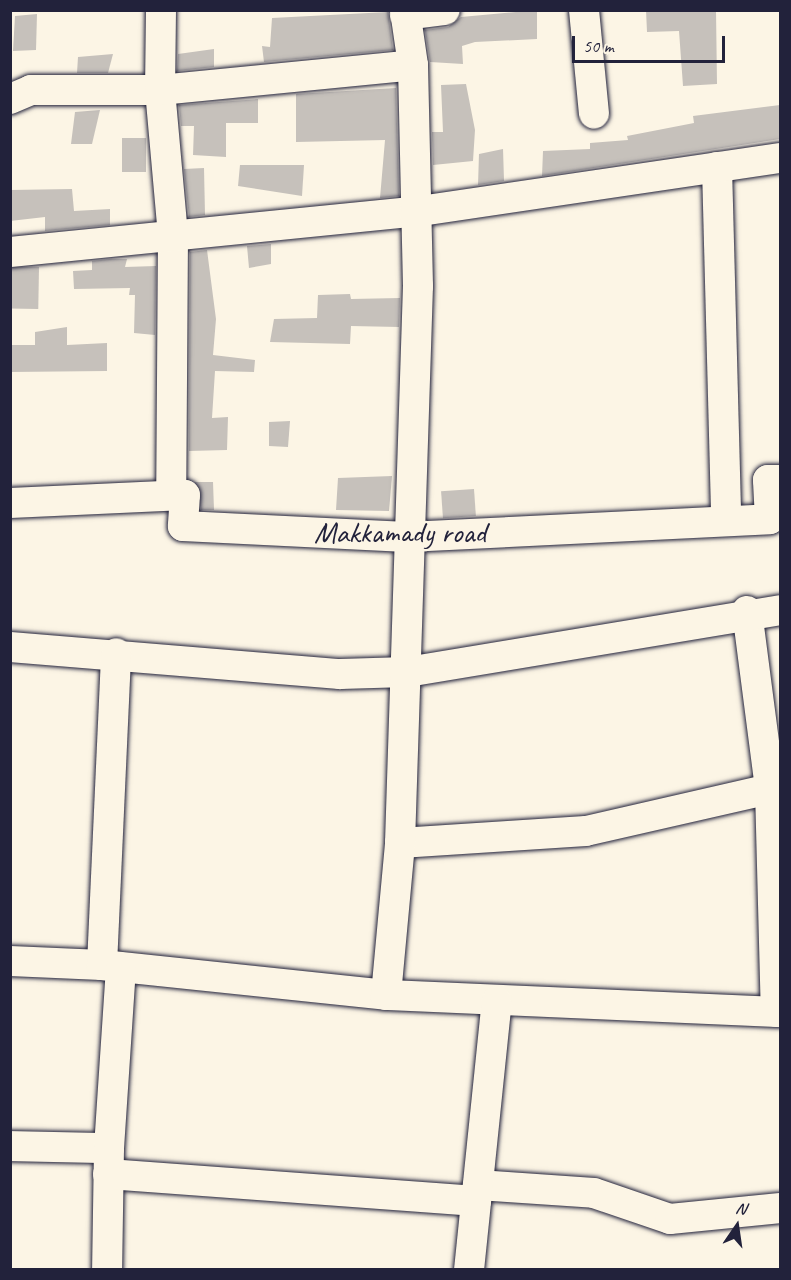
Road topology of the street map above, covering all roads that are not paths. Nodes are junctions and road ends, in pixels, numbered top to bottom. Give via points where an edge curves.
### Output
1 (161, 10) edge
2 (445, 10) edge
3 (584, 10) edge
4 (405, 13) edge
5 (413, 65) junction
6 (160, 90) junction
7 (10, 99) edge
8 (594, 114) dead end
9 (780, 158) edge
10 (717, 167) junction
11 (414, 212) junction
12 (173, 236) junction
13 (10, 252) edge
14 (780, 480) edge
15 (171, 495) junction
16 (10, 503) edge
17 (726, 521) junction
18 (407, 537) junction
19 (780, 610) edge
20 (747, 611) junction
21 (10, 647) edge
22 (116, 653) junction
23 (407, 672) junction
24 (770, 789) junction
25 (400, 843) junction
26 (10, 961) edge
27 (111, 966) junction
28 (386, 995) junction
29 (497, 1001) junction
30 (778, 1012) edge
31 (10, 1146) edge
32 (109, 1161) junction
33 (477, 1193) junction
34 (780, 1208) edge
35 (107, 1269) edge
36 (469, 1269) edge

1 - 6 street
2 - 4 street
3 - 8 street
4 - 5 street
5 - 6 street
5 - 11 street
6 - 7 street via 30,90
6 - 12 street
9 - 10 street
10 - 11 street
10 - 17 street
11 - 12 street
11 - 18 street via 418,286
12 - 13 street
12 - 15 street
14 - 17 street, Makkamady road via 768,480 770,519
15 - 16 street
15 - 18 street, Makkamady road via 185,495 183,526
17 - 18 street, Makkamady road
18 - 23 street
19 - 20 street
20 - 23 street
20 - 24 street
21 - 22 street
22 - 23 street via 340,674
22 - 27 street
23 - 25 street
24 - 25 street via 586,831
24 - 30 street
25 - 28 street
26 - 27 street
27 - 28 street
27 - 32 street
28 - 29 street
29 - 30 street
29 - 33 street
31 - 32 street
32 - 33 street
32 - 35 street
33 - 34 street via 594,1193 670,1219
33 - 36 street

